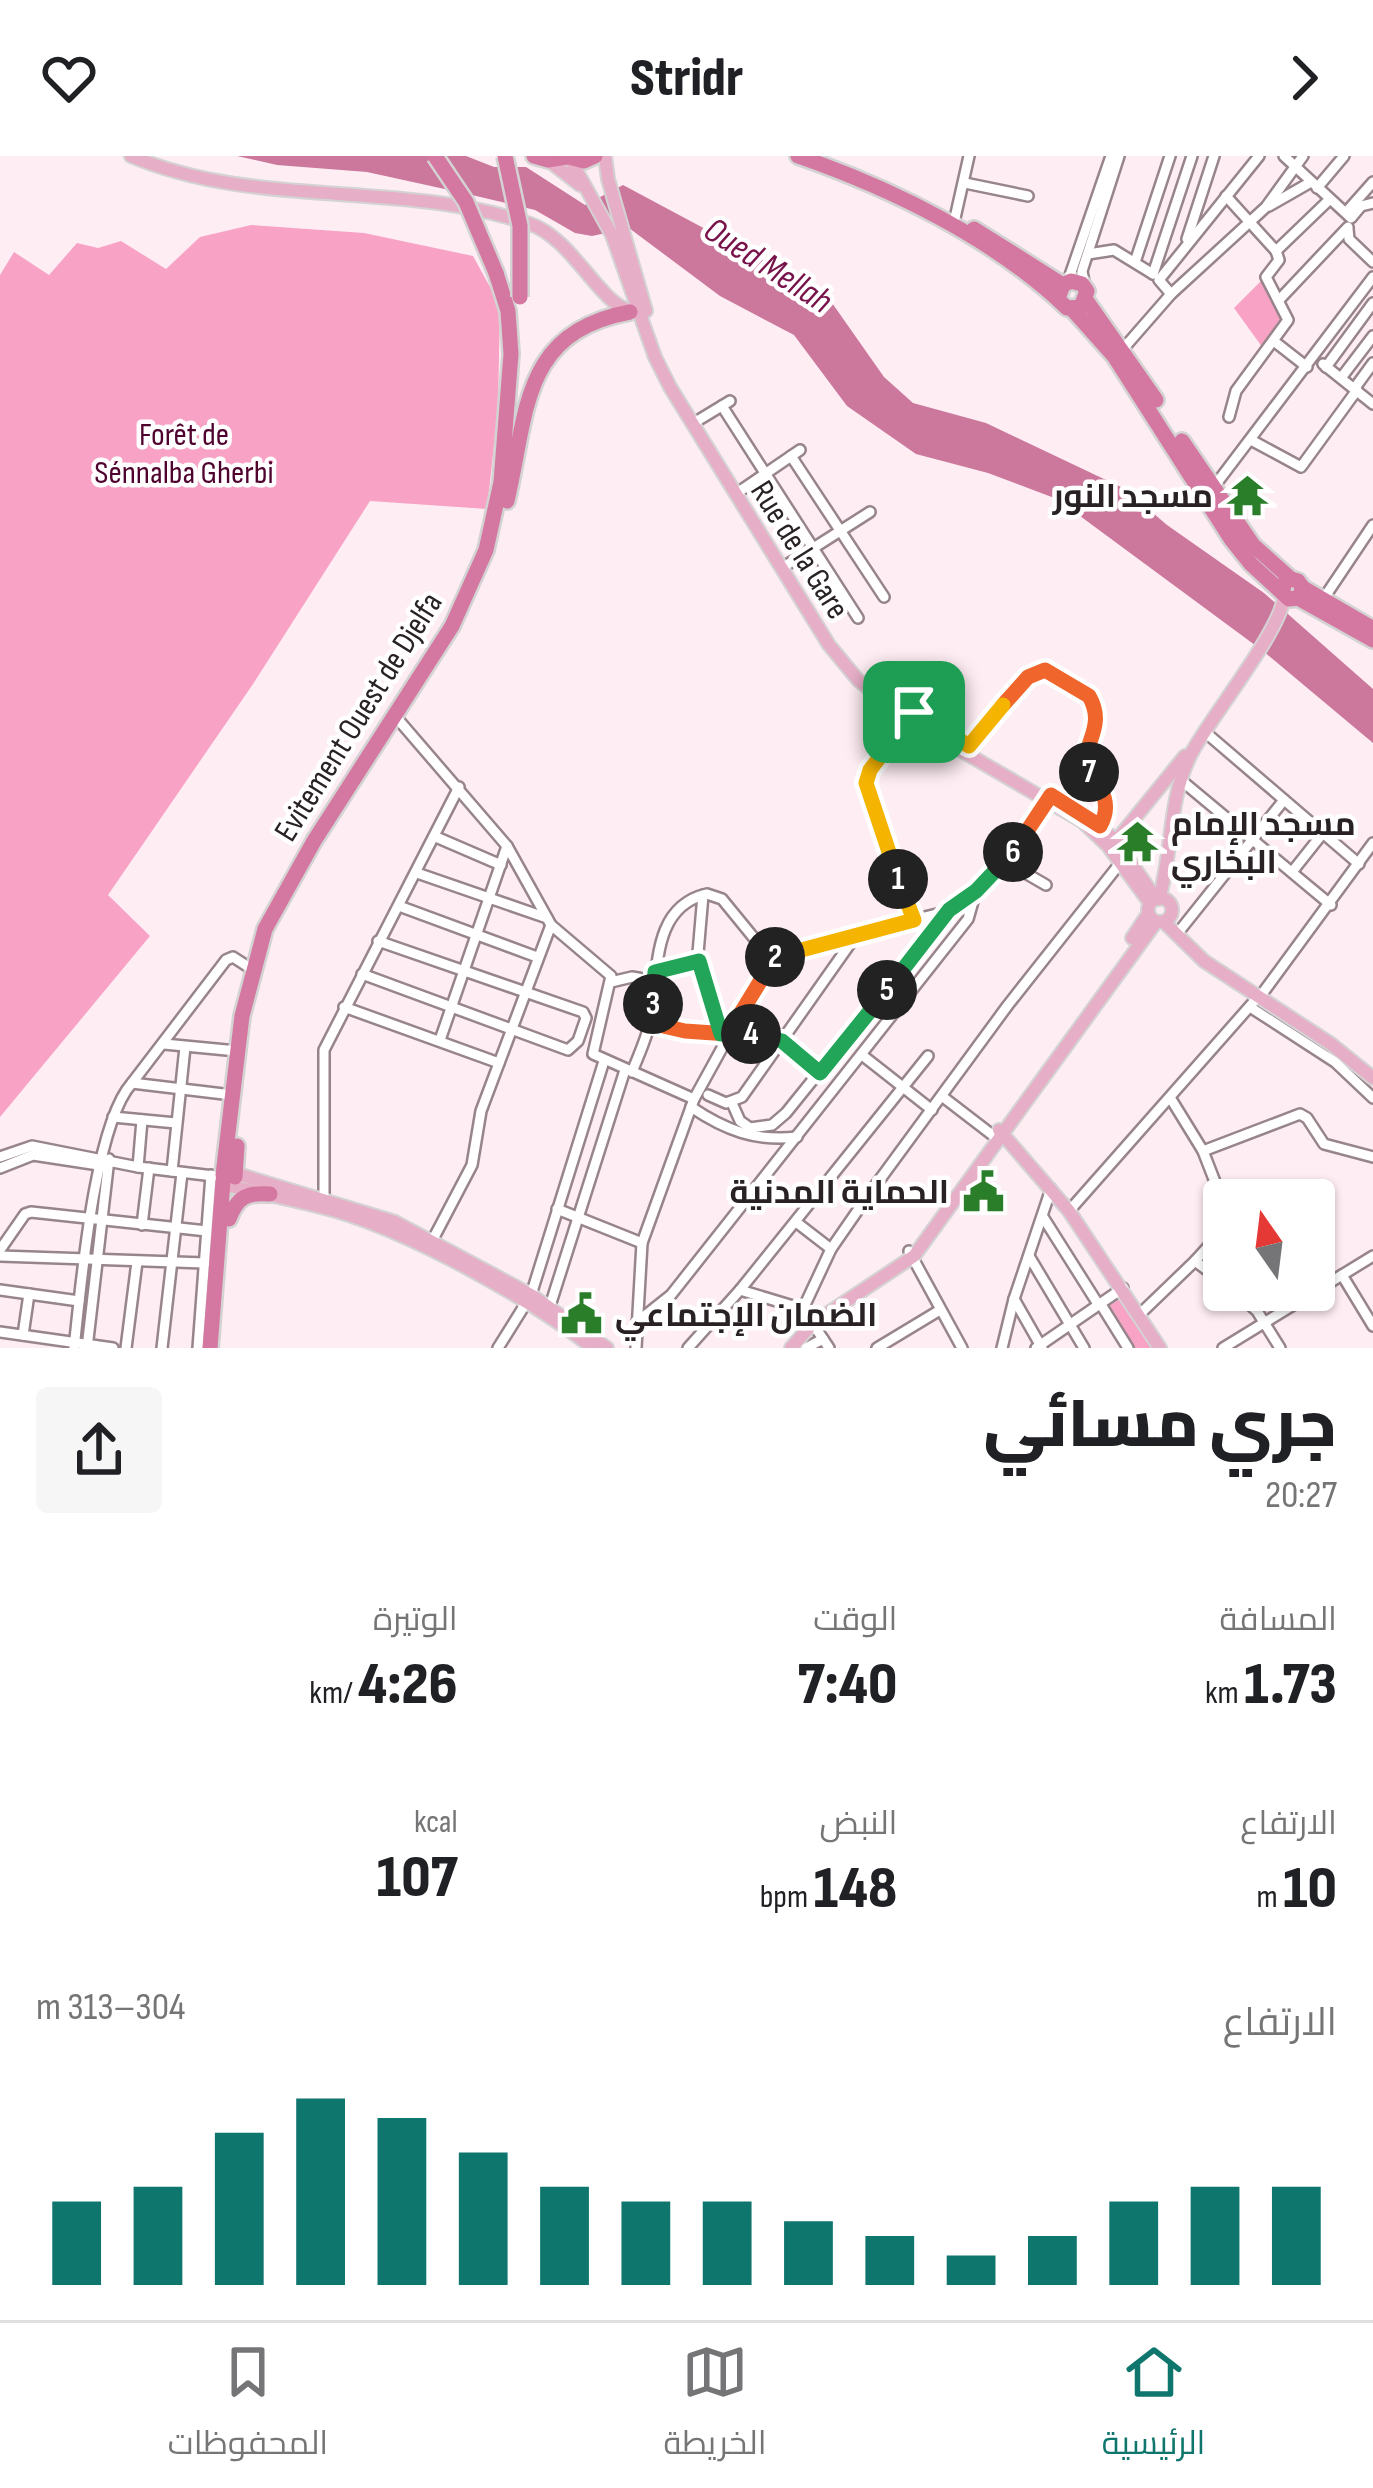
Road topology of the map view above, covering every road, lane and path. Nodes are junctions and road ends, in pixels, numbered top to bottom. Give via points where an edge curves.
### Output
1 (131, 156) edge
2 (435, 156) edge
3 (506, 156) edge
4 (596, 156) edge
5 (605, 156) edge
6 (798, 156) edge
7 (826, 156) edge
8 (969, 156) edge
9 (1115, 156) edge
10 (1170, 156) edge
11 (1192, 156) edge
12 (1214, 156) edge
13 (1259, 156) edge
14 (1284, 156) edge
15 (1343, 156) edge
16 (557, 158) edge
17 (1299, 161) edge
18 (1373, 182) edge
19 (965, 183) junction
20 (1162, 183) junction
21 (1314, 185) junction
22 (1181, 189) junction
23 (589, 193) junction
24 (1201, 195) junction
25 (1028, 196) dead end
26 (1226, 196) junction
27 (1330, 199) junction
28 (1373, 203) edge
29 (1266, 207) junction
30 (955, 218) junction
31 (1252, 220) junction
32 (1348, 220) junction
33 (618, 234) junction
34 (1373, 242) edge
35 (1186, 244) junction
36 (1276, 251) junction
37 (1088, 254) junction
38 (1368, 258) edge
39 (1135, 262) junction
40 (1156, 277) junction
41 (1373, 277) edge
42 (1063, 288) junction
43 (1171, 295) junction
44 (1081, 299) junction
45 (1279, 300) junction
46 (1373, 303) edge
47 (1352, 305) junction
48 (638, 310) junction
49 (1369, 319) edge
50 (1373, 336) edge
51 (1275, 343) junction
52 (1123, 349) junction
53 (1310, 362) junction
54 (1373, 363) edge
55 (1327, 367) junction
56 (1341, 378) junction
57 (1355, 390) junction
58 (1373, 404) edge
59 (1229, 417) dead end
60 (697, 421) junction
61 (1251, 440) junction
62 (765, 473) junction
63 (1213, 488) junction
64 (740, 491) junction
65 (505, 510) junction
66 (869, 512) dead end
67 (1373, 525) edge
68 (838, 531) junction
69 (813, 547) junction
70 (785, 566) junction
71 (1290, 594) junction
72 (884, 597) dead end
73 (1324, 598) junction
74 (858, 617) dead end
75 (1370, 621) edge
76 (1373, 640) edge
77 (911, 716) junction
78 (399, 720) junction
79 (1205, 732) junction
80 (969, 746) junction
81 (1181, 781) junction
82 (459, 787) junction
83 (1050, 798) junction
84 (1284, 800) junction
85 (1100, 826) junction
86 (1323, 833) junction
87 (436, 838) junction
88 (1252, 839) junction
89 (1116, 841) junction
90 (1373, 843) edge
91 (508, 846) junction
92 (1012, 854) junction
93 (1121, 862) junction
94 (1359, 864) junction
95 (501, 865) junction
96 (1292, 872) junction
97 (417, 873) junction
98 (1046, 886) dead end
99 (976, 891) junction
100 (703, 895) junction
101 (489, 901) junction
102 (1331, 905) junction
103 (399, 906) junction
104 (949, 910) junction
105 (1159, 910) junction
106 (917, 920) junction
107 (549, 922) junction
108 (1181, 929) junction
109 (857, 934) junction
110 (477, 935) junction
111 (927, 938) junction
112 (379, 941) junction
113 (537, 956) junction
114 (771, 959) junction
115 (699, 961) junction
116 (465, 969) junction
117 (253, 970) junction
118 (362, 974) junction
119 (655, 976) junction
120 (611, 982) junction
121 (525, 993) junction
122 (1257, 1000) junction
123 (344, 1007) junction
124 (452, 1007) junction
125 (650, 1023) junction
126 (511, 1030) junction
127 (727, 1032) junction
128 (440, 1040) junction
129 (782, 1041) junction
130 (164, 1044) junction
131 (185, 1047) junction
132 (237, 1051) junction
133 (862, 1055) junction
134 (928, 1056) dead end
135 (604, 1061) junction
136 (499, 1064) junction
137 (1373, 1068) edge
138 (629, 1071) junction
139 (820, 1073) junction
140 (1373, 1078) edge
141 (132, 1083) junction
142 (904, 1087) junction
143 (179, 1089) junction
144 (232, 1095) junction
145 (708, 1095) dead end
146 (943, 1097) junction
147 (1373, 1098) edge
148 (1171, 1099) junction
149 (692, 1103) junction
150 (732, 1103) junction
151 (932, 1110) junction
152 (112, 1117) junction
153 (142, 1120) junction
154 (176, 1123) junction
155 (999, 1134) junction
156 (797, 1137) junction
157 (1203, 1151) junction
158 (0, 1156) edge
159 (1373, 1157) edge
160 (105, 1160) junction
161 (143, 1167) junction
162 (0, 1168) edge
163 (177, 1172) junction
164 (227, 1178) junction
165 (1214, 1179) edge
166 (1051, 1190) junction
167 (270, 1194) junction
168 (324, 1204) junction
169 (557, 1209) junction
170 (1069, 1210) junction
171 (1043, 1216) junction
172 (576, 1217) junction
173 (230, 1219) junction
174 (98, 1220) junction
175 (796, 1222) junction
176 (142, 1225) junction
177 (177, 1229) junction
178 (207, 1232) junction
179 (642, 1243) junction
180 (437, 1249) junction
181 (831, 1249) junction
182 (1203, 1252) edge
183 (0, 1253) edge
184 (909, 1256) junction
185 (1029, 1256) junction
186 (1373, 1256) edge
187 (85, 1260) junction
188 (99, 1260) junction
189 (1195, 1261) junction
190 (137, 1262) junction
191 (172, 1263) junction
192 (205, 1263) junction
193 (1203, 1267) edge
194 (1342, 1275) junction
195 (1123, 1288) junction
196 (0, 1290) edge
197 (740, 1290) junction
198 (29, 1294) junction
199 (529, 1299) junction
200 (1014, 1299) junction
201 (80, 1301) junction
202 (1099, 1304) junction
203 (550, 1306) junction
204 (802, 1309) junction
205 (940, 1310) junction
206 (1253, 1311) edge
207 (1141, 1313) junction
208 (637, 1322) junction
209 (1264, 1322) junction
210 (812, 1324) junction
211 (1069, 1324) junction
212 (1373, 1326) edge
213 (0, 1334) edge
214 (1004, 1334) junction
215 (23, 1335) junction
216 (826, 1343) edge
217 (74, 1346) edge
218 (87, 1346) edge
219 (1040, 1347) edge
220 (113, 1348) edge
221 (126, 1348) edge
222 (162, 1348) edge
223 (198, 1348) edge
224 (210, 1348) edge
225 (220, 1348) edge
226 (498, 1348) edge
227 (593, 1348) edge
228 (607, 1348) edge
229 (636, 1348) edge
230 (688, 1348) edge
231 (790, 1348) edge
232 (806, 1348) edge
233 (878, 1348) edge
234 (962, 1348) edge
235 (1002, 1348) edge
236 (1012, 1348) edge
237 (1084, 1348) edge
238 (1128, 1348) edge
239 (1160, 1348) edge
240 (1223, 1348) edge
241 (1280, 1348) edge

1 - 48 main road via 238,185 420,201 523,221 562,241 610,298
2 - 78 highway, Evitement Ouest de Djelfa, bridge via 466,202 496,273 512,354 494,515 472,585
3 - 65 highway, bridge via 520,226 520,297 518,416
4 - 16 highway
5 - 33 main road
6 - 42 highway via 888,191
7 - 30 highway
8 - 19 street
9 - 37 street
9 - 42 street
10 - 20 street
11 - 22 street
12 - 24 street
13 - 26 street
14 - 17 street
15 - 21 street
16 - 23 main road
16 - 23 main road
17 - 21 street
17 - 29 street
18 - 32 street
19 - 25 street
19 - 30 street
20 - 22 street
20 - 39 street
21 - 27 street
21 - 29 street
22 - 24 street
22 - 40 street
23 - 33 main road
24 - 35 street
26 - 31 street
26 - 35 street
27 - 32 street
27 - 36 street
28 - 32 street
29 - 31 street
30 - 42 highway
31 - 36 street
31 - 43 street
32 - 38 street via 1349,239
32 - 45 street
33 - 48 main road, Rue de la Gare
34 - 38 street
35 - 40 street
36 - 45 street via 1279,260 1266,277
37 - 39 street via 1114,250
37 - 44 street
39 - 40 street
40 - 43 street
41 - 47 street
42 - 44 highway via 1079,282
42 - 44 highway via 1063,305
43 - 52 street
44 - 52 highway
44 - 71 highway via 1231,539
45 - 51 street via 1288,320
46 - 49 street
47 - 49 street
47 - 53 street
48 - 60 main road, Rue de la Gare
48 - 65 highway via 566,338 538,368
48 - 77 main road, Rue de la Gare via 690,425 829,645 858,680
49 - 55 street
50 - 56 street
51 - 53 street
51 - 59 street via 1236,391
52 - 63 highway
53 - 55 street
53 - 61 street
54 - 57 street
55 - 56 street
56 - 57 street
57 - 58 street
57 - 61 street via 1301,467
60 - 62 street via 726,403
60 - 64 main road, Rue de la Gare
61 - 63 street
62 - 64 street
62 - 68 street via 796,453
62 - 69 street
63 - 71 highway
64 - 70 main road, Rue de la Gare
65 - 78 highway via 481,586
66 - 68 street
67 - 73 street
68 - 69 street
68 - 72 street
69 - 70 street
69 - 74 street
70 - 77 main road, Rue de la Gare via 861,674
71 - 73 highway
71 - 76 highway
71 - 79 main road
73 - 75 highway
77 - 80 main road, Rue de la Gare
77 - 83 main road, Rue de la Gare
77 - 106 street via 866,783
78 - 82 street
78 - 117 highway, Evitement Ouest de Djelfa via 295,874
78 - 164 highway, Evitement Ouest de Djelfa via 275,932 250,1017
79 - 81 main road
79 - 84 street
79 - 89 main road
80 - 83 main road, Rue de la Gare
80 - 85 street via 1038,671 1089,696 1097,715 1084,758 1103,792
81 - 88 street
81 - 105 main road
82 - 87 street
82 - 91 street
83 - 85 main road, Rue de la Gare
83 - 92 street
83 - 93 main road, Rue de la Gare
84 - 86 street
84 - 88 street
85 - 89 main road, Rue de la Gare
86 - 94 street
86 - 96 street
87 - 95 street
87 - 97 street
88 - 96 street
88 - 108 street
89 - 105 main road, Rue de la Gare
90 - 94 street
91 - 95 street
91 - 107 street
92 - 98 street
92 - 99 street
93 - 105 main road, Rue de la Gare
93 - 146 street
94 - 102 street
95 - 101 street
96 - 102 street
97 - 101 street
97 - 103 street
99 - 104 street
99 - 133 street via 968,919
100 - 114 street via 722,899
100 - 115 street
100 - 119 street via 668,923
101 - 107 street
101 - 110 street
102 - 122 street
103 - 110 street
103 - 112 street
104 - 106 street
104 - 111 street
105 - 108 main road
105 - 122 main road via 1204,961
105 - 155 main road
106 - 109 street
106 - 111 street
107 - 113 street
107 - 120 street
108 - 122 main road
109 - 114 street
109 - 129 street
110 - 113 street
110 - 116 street
111 - 139 street
112 - 116 street
112 - 118 street
113 - 121 street
114 - 127 street
115 - 119 street
115 - 127 street
116 - 121 street
116 - 124 street
117 - 130 street via 226,960
117 - 132 highway, Evitement Ouest de Djelfa
118 - 123 street
118 - 124 street
119 - 120 street
119 - 125 street
120 - 135 street via 592,1046
121 - 126 street
121 - 126 street via 585,1014 578,1041 568,1050
122 - 137 main road via 1334,1038
122 - 140 main road
122 - 147 street
122 - 148 street
123 - 128 street
123 - 168 street via 324,1050
124 - 126 street
124 - 128 street
125 - 127 street
125 - 138 street
126 - 136 street
127 - 129 street
127 - 149 street
128 - 136 street
129 - 139 street
129 - 150 street
130 - 131 street
130 - 141 street
131 - 132 street
131 - 143 street
132 - 144 highway, Evitement Ouest de Djelfa
133 - 142 street
133 - 156 street
134 - 142 street
135 - 138 street
135 - 169 street
136 - 180 street via 472,1165
138 - 149 street
138 - 172 street
139 - 150 street via 772,1125 750,1128
141 - 143 street
141 - 152 street
142 - 151 street
142 - 175 street
143 - 144 street
143 - 154 street
144 - 164 highway, Evitement Ouest de Djelfa
145 - 150 street
146 - 151 street
146 - 155 street
148 - 157 street
148 - 170 street
149 - 156 street via 719,1126 757,1138
149 - 179 street
151 - 181 street
152 - 153 street
152 - 160 street
153 - 154 street
153 - 161 street
154 - 163 street
155 - 166 main road
155 - 184 main road
156 - 208 street via 671,1295
157 - 159 street via 1300,1114 1324,1144
157 - 165 street
158 - 160 street via 32,1146
160 - 161 street
160 - 162 street via 33,1155
160 - 174 street
161 - 163 street
161 - 176 street
163 - 164 street
163 - 177 street
164 - 167 main road
164 - 168 main road
164 - 173 highway, Evitement Ouest de Djelfa
164 - 178 street
164 - 224 highway, Evitement Ouest de Djelfa
166 - 170 main road
166 - 171 street
167 - 168 main road
167 - 173 highway via 244,1195
168 - 180 main road via 395,1222
169 - 172 street
169 - 199 street
170 - 195 main road
171 - 185 street
171 - 202 street
172 - 179 street
172 - 203 street
173 - 225 highway, Evitement Ouest de Djelfa
174 - 176 street
174 - 183 street via 28,1212
174 - 187 street
174 - 188 street
175 - 181 street
175 - 197 street
176 - 177 street
177 - 178 street
177 - 191 street
178 - 192 street
179 - 208 street
180 - 199 main road
181 - 204 street
182 - 189 street
183 - 187 street
184 - 205 street
184 - 210 main road
185 - 200 street
185 - 211 street
186 - 194 street
187 - 188 street
187 - 201 street
188 - 190 street
188 - 218 street
189 - 193 street
189 - 207 street
190 - 191 street
190 - 221 street
191 - 192 street
191 - 222 street
192 - 223 street
194 - 209 street
194 - 212 street
195 - 202 street
195 - 207 main road
196 - 198 street
197 - 204 street
197 - 230 street
198 - 201 street
198 - 215 street
199 - 203 main road
199 - 226 street
199 - 227 main road
200 - 214 street
200 - 219 street
201 - 217 street
202 - 211 street
202 - 238 street
203 - 228 main road
204 - 210 street
205 - 233 street
205 - 234 street
206 - 209 street
207 - 239 main road
208 - 229 street
209 - 240 street
209 - 241 street
210 - 216 street
210 - 231 main road
211 - 219 street
211 - 237 street
213 - 215 street
214 - 235 street
214 - 236 street
215 - 217 street
216 - 232 street
217 - 218 street
218 - 220 street

